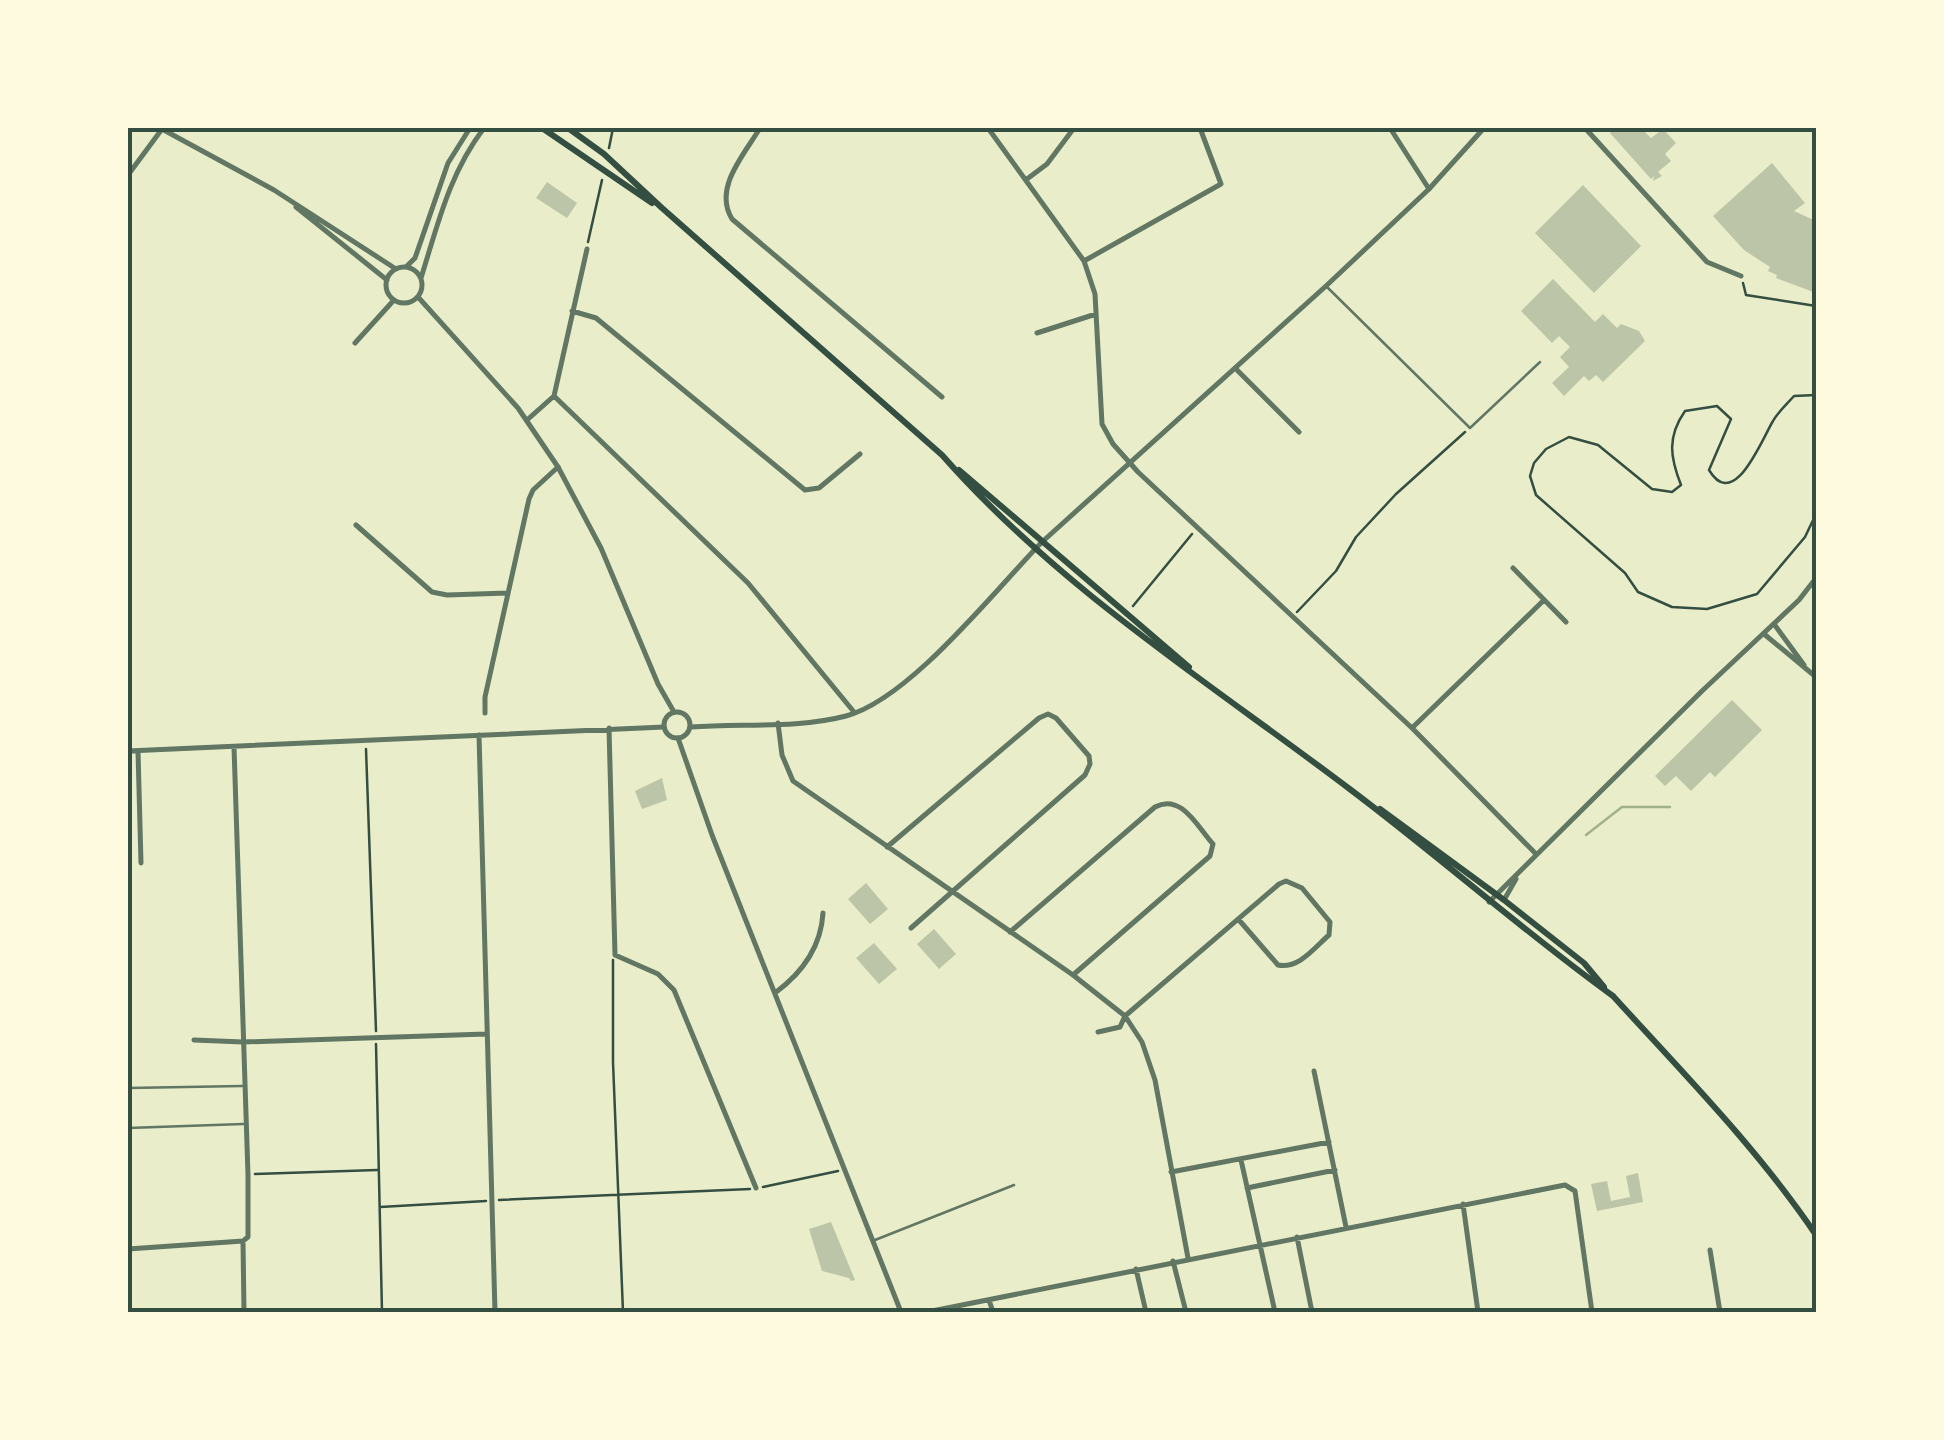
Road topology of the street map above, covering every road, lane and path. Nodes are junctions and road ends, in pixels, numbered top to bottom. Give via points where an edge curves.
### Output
1 (161, 128) edge
2 (470, 128) edge
3 (484, 128) edge
4 (542, 128) edge
5 (568, 128) edge
6 (613, 128) edge
7 (760, 128) edge
8 (988, 128) edge
9 (1074, 128) edge
10 (1200, 128) edge
11 (1391, 128) edge
12 (1484, 128) edge
13 (1586, 128) edge
14 (608, 149) dead end
15 (128, 175) edge
16 (1027, 179) junction
17 (602, 180) dead end
18 (1428, 189) junction
19 (274, 190) junction
20 (662, 208) junction
21 (586, 249) joint
22 (1084, 261) junction
23 (406, 267) junction
24 (396, 269) junction
25 (1741, 276) joint
26 (421, 278) junction
27 (387, 280) junction
28 (1326, 286) junction
29 (418, 297) junction
30 (394, 300) junction
31 (1816, 306) edge
32 (572, 311) junction
33 (1096, 314) junction
34 (1037, 333) dead end
35 (356, 343) dead end
36 (1540, 362) dead end
37 (1236, 369) junction
38 (1816, 394) edge
39 (554, 396) junction
40 (942, 397) dead end
41 (527, 420) junction
42 (1470, 428) junction
43 (1299, 432) dead end
44 (860, 454) dead end
45 (942, 455) junction
46 (1130, 463) junction
47 (558, 467) junction
48 (1816, 514) edge
49 (356, 524) dead end
50 (1194, 531) dead end
51 (1042, 542) junction
52 (1035, 550) junction
53 (1513, 568) dead end
54 (1816, 578) edge
55 (508, 593) junction
56 (1544, 600) junction
57 (1133, 606) dead end
58 (1296, 612) dead end
59 (1566, 622) dead end
60 (1774, 624) junction
61 (1764, 634) junction
62 (1804, 665) junction
63 (1816, 677) edge
64 (1216, 691) junction
65 (674, 712) junction
66 (854, 712) junction
67 (485, 713) dead end
68 (778, 723) junction
69 (664, 727) junction
70 (690, 727) junction
71 (609, 728) junction
72 (1412, 728) junction
73 (480, 735) junction
74 (678, 738) junction
75 (365, 740) junction
76 (234, 746) junction
77 (138, 750) junction
78 (128, 751) edge
79 (1353, 792) junction
80 (887, 848) junction
81 (1536, 854) junction
82 (141, 863) dead end
83 (1517, 876) junction
84 (952, 890) junction
85 (1496, 894) junction
86 (1504, 900) junction
87 (1489, 902) junction
88 (1496, 908) junction
89 (823, 913) dead end
90 (1239, 920) junction
91 (911, 928) dead end
92 (1010, 932) junction
93 (612, 963) dead end
94 (1072, 975) junction
95 (775, 993) junction
96 (1613, 996) junction
97 (1125, 1016) junction
98 (1098, 1032) dead end
99 (486, 1034) junction
100 (376, 1038) junction
101 (194, 1040) dead end
102 (244, 1042) junction
103 (1314, 1071) dead end
104 (244, 1086) junction
105 (128, 1088) edge
106 (244, 1124) junction
107 (128, 1128) edge
108 (1330, 1142) junction
109 (1241, 1160) junction
110 (379, 1170) junction
111 (846, 1170) junction
112 (1335, 1170) junction
113 (1171, 1172) junction
114 (248, 1175) junction
115 (1014, 1185) dead end
116 (756, 1188) junction
117 (1246, 1188) junction
118 (617, 1195) junction
119 (492, 1200) junction
120 (1464, 1204) junction
121 (380, 1208) junction
122 (1346, 1226) junction
123 (1816, 1235) edge
124 (1296, 1237) junction
125 (873, 1240) junction
126 (244, 1241) junction
127 (1259, 1244) junction
128 (128, 1249) edge
129 (1710, 1250) dead end
130 (1188, 1258) junction
131 (1173, 1261) junction
132 (1136, 1270) junction
133 (989, 1300) junction
134 (244, 1312) edge
135 (382, 1312) edge
136 (495, 1312) edge
137 (622, 1312) edge
138 (900, 1312) edge
139 (927, 1312) edge
140 (993, 1312) edge
141 (1146, 1312) edge
142 (1186, 1312) edge
143 (1275, 1312) edge
144 (1312, 1312) edge
145 (1478, 1312) edge
146 (1592, 1312) edge
147 (1720, 1312) edge

1 - 15 street
1 - 19 street
2 - 23 street via 448,164 416,258
3 - 26 street via 456,170
4 - 20 main road
5 - 20 main road
6 - 14 path
7 - 40 street via 727,185 724,207 732,220
8 - 16 street
9 - 16 street
10 - 22 street via 1221,184
11 - 18 street
12 - 18 street
13 - 25 street via 1707,262
16 - 22 street
17 - 21 path
18 - 28 street
19 - 24 street
19 - 27 street
20 - 45 main road
21 - 32 street
22 - 33 street
23 - 24 street
23 - 26 street
24 - 27 street
25 - 31 path via 1746,294
26 - 29 street
27 - 30 street
28 - 37 street
28 - 42 lane
29 - 30 street
29 - 41 street
30 - 35 street
32 - 39 street
32 - 44 street via 596,318 805,490 819,488
33 - 34 street
33 - 46 street via 1102,424
36 - 42 lane
37 - 43 street
37 - 46 street
38 - 48 path via 1794,396 1752,460 1724,485 1709,470 1731,419 1716,406 1685,412 1674,428 1670,457 1681,485 1672,492 1652,489 1598,446 1568,437 1546,449 1530,476 1536,495 1638,592 1672,607 1707,609 1757,594 1806,537
39 - 41 street
39 - 66 street via 748,584
41 - 47 street
42 - 58 path via 1356,537 1336,572
45 - 51 main road
45 - 52 main road
46 - 51 street
46 - 72 street
47 - 55 street via 532,490
47 - 65 street
49 - 55 street via 432,592
50 - 57 path
51 - 52 street
51 - 64 main road
52 - 64 main road via 1118,621
52 - 66 street via 924,664
53 - 56 street
54 - 60 street
55 - 67 street
56 - 59 street
56 - 72 street
60 - 61 street
60 - 62 street
61 - 62 street
61 - 81 street
62 - 63 street
64 - 79 main road
65 - 69 street
65 - 70 street via 686,714
66 - 68 street
68 - 70 street
68 - 80 street via 792,780
69 - 71 street
69 - 74 street
70 - 74 street
71 - 73 street
71 - 116 street via 615,956 658,974 674,990
72 - 81 street
73 - 75 street
73 - 99 street
74 - 95 street
75 - 76 street
75 - 100 path
76 - 77 street
76 - 102 street
77 - 78 street
77 - 82 street
79 - 85 main road
79 - 87 main road
80 - 84 street
80 - 84 street via 1039,718 1056,718 1089,756 1086,775
81 - 83 street
83 - 85 street
83 - 86 street
84 - 91 street
84 - 92 street
85 - 86 main road
85 - 87 street
86 - 88 street
86 - 96 main road via 1584,963
87 - 88 main road
88 - 96 main road
89 - 95 street via 813,952
90 - 90 street via 1286,881 1302,888 1331,929 1286,967
90 - 97 street
92 - 94 street
92 - 94 street via 1156,807 1179,805 1213,844 1210,856
93 - 118 path
94 - 97 street
95 - 111 street
96 - 123 main road
97 - 98 street via 1120,1027
97 - 113 street via 1154,1080
99 - 100 street
99 - 119 street
100 - 102 street
100 - 110 path
101 - 102 street
102 - 104 street
103 - 108 street
104 - 105 lane
104 - 106 street
106 - 107 lane
106 - 114 street
108 - 109 street
108 - 112 street
109 - 113 street
109 - 117 street
110 - 114 path
110 - 121 path
111 - 116 path
111 - 125 street
112 - 117 street
112 - 122 street
113 - 130 street
114 - 126 street
115 - 125 lane
116 - 118 path
117 - 127 street
118 - 119 path
118 - 137 path
119 - 121 path
119 - 136 street
120 - 122 street
120 - 145 street
120 - 146 street via 1565,1185 1575,1191
121 - 135 path
122 - 124 street
124 - 127 street
124 - 144 street
125 - 138 street
126 - 128 street
126 - 134 street
127 - 130 street
127 - 143 street
129 - 147 street
130 - 131 street
131 - 132 street
131 - 142 street
132 - 133 street
132 - 141 street
133 - 139 street
133 - 140 street

